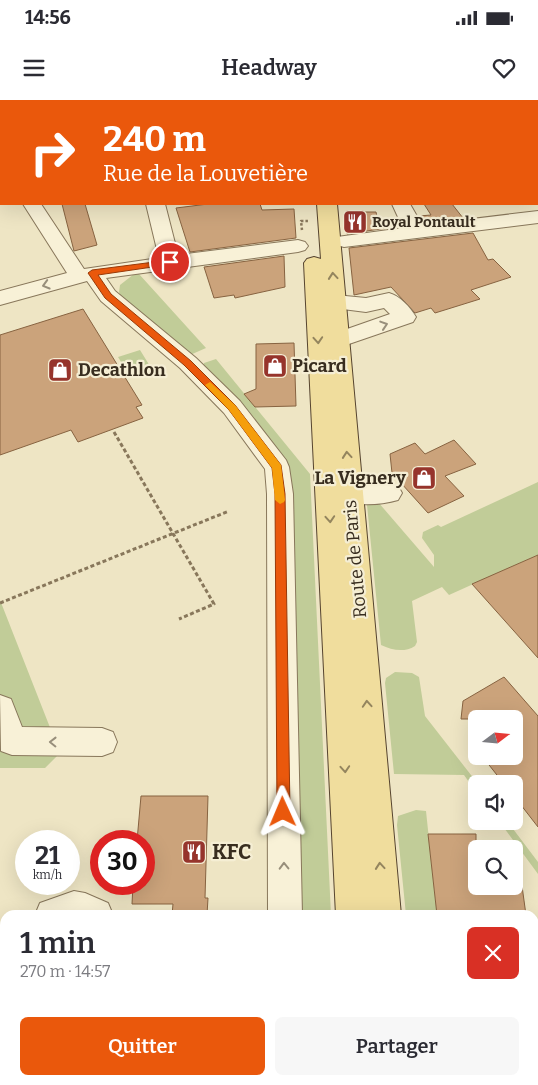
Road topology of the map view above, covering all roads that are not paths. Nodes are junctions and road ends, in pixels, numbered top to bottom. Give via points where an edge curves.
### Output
1 (33, 205) edge
2 (155, 205) edge
3 (311, 205) edge
4 (327, 205) edge
5 (402, 205) edge
6 (538, 217) edge
7 (415, 232) junction
8 (344, 241) dead end
9 (298, 246) dead end
10 (170, 262) junction
11 (86, 274) junction
12 (0, 298) edge
13 (335, 302) junction
14 (338, 340) junction
15 (389, 492) dead end
16 (350, 494) junction
17 (0, 709) edge
18 (102, 742) dead end
19 (68, 910) edge
20 (88, 910) edge
21 (285, 910) edge
22 (353, 910) edge
23 (384, 910) edge

1 - 11 street
2 - 10 street
3 -> 22 main road, Route de Paris
13 -> 4 main road, Route de Paris
5 - 7 street
6 - 7 street
7 - 8 street
9 - 10 street
10 - 11 street
11 -> 12 street
21 -> 11 street via 280,494 277,467 232,407 188,363
13 - 14 main road, Route de Paris
14 -> 13 street via 405,317 389,300 366,305
16 -> 14 main road, Route de Paris
15 - 16 street
23 -> 16 main road, Route de Paris
18 -> 17 street via 12,741
19 - 20 street

